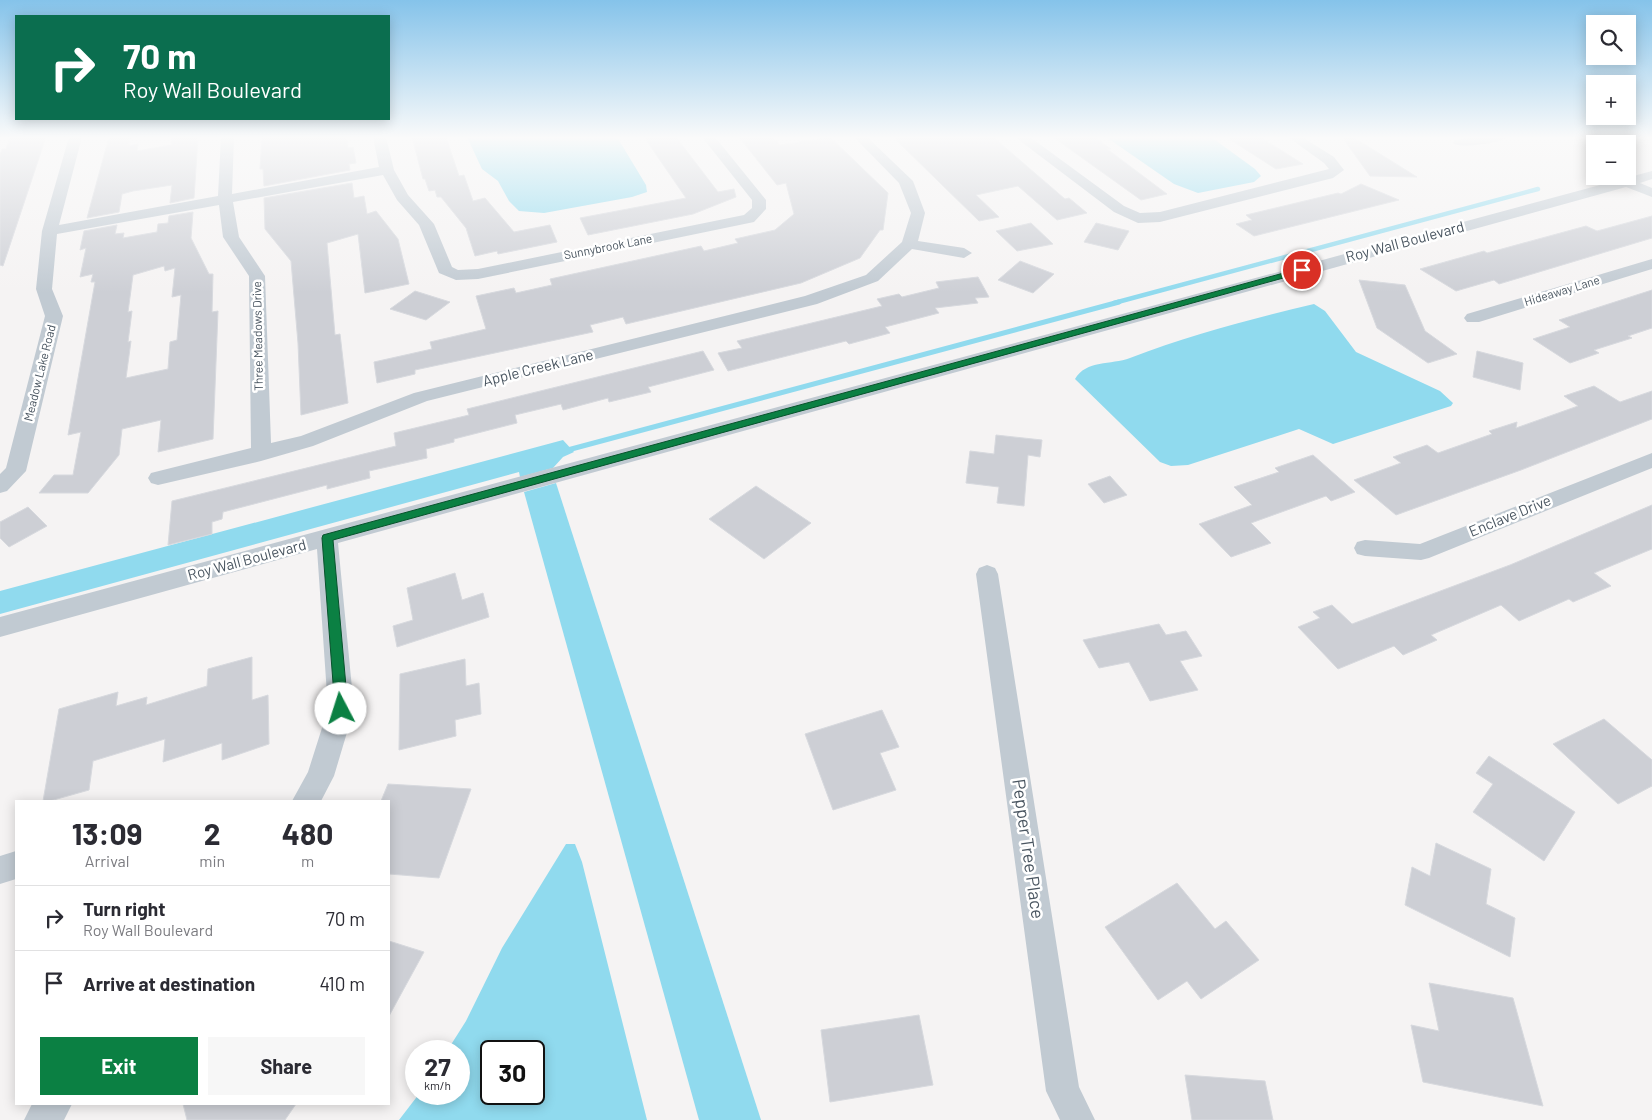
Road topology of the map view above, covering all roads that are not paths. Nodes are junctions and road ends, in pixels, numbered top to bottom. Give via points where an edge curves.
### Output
1 (61, 189) edge
2 (225, 189) edge
3 (279, 189) edge
4 (397, 189) edge
5 (749, 189) edge
6 (909, 189) edge
7 (1092, 189) edge
8 (1274, 189) edge
9 (1600, 189) edge
10 (225, 199) junction
11 (50, 231) junction
12 (908, 244) junction
13 (964, 253) dead end
14 (1652, 264) edge
15 (1473, 318) dead end
16 (261, 454) junction
17 (1652, 460) edge
18 (158, 478) dead end
19 (0, 486) edge
20 (327, 538) junction
21 (1365, 548) dead end
22 (987, 574) dead end
23 (0, 628) edge
24 (307, 800) edge
25 (15, 865) edge
26 (0, 870) edge
27 (54, 1105) edge
28 (42, 1120) edge
29 (1078, 1120) edge

1 - 11 street, Meadow Lake Road
2 - 10 street, Three Meadows Drive
3 - 10 street
4 - 5 street, Sunnybrook Lane via 426,224 445,270 456,275 478,274 749,219 760,206
6 - 12 street via 918,212
7 - 8 street via 1119,209 1138,218 1160,217
9 - 20 street, Roy Wall Boulevard
10 - 11 street
10 - 16 street, Three Meadows Drive via 231,237 257,276
11 - 19 street, Meadow Lake Road via 44,289 54,316 16,471
12 - 13 street
12 - 16 street, Apple Creek Lane via 872,278 811,300 421,397 306,441
14 - 15 street, Hideaway Lane
16 - 18 street, Apple Creek Lane
17 - 21 street, Enclave Drive via 1421,552
20 - 23 street, Roy Wall Boulevard
20 - 24 street via 341,709 320,776
22 - 29 street, Pepper Tree Place via 1063,1091
25 - 26 street
27 - 28 street

